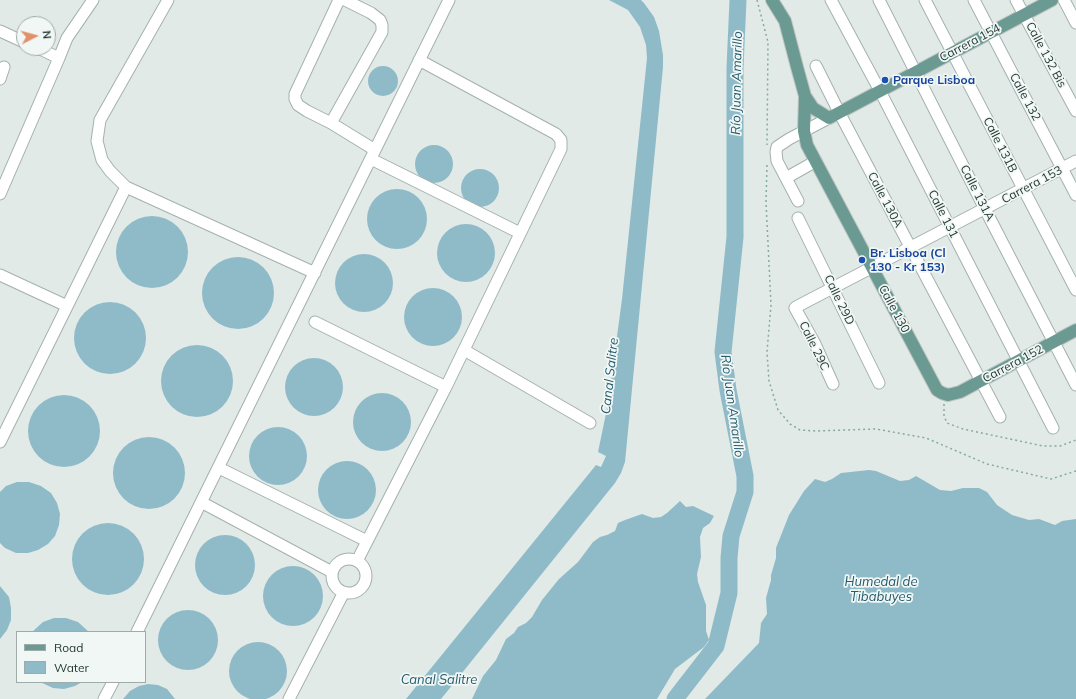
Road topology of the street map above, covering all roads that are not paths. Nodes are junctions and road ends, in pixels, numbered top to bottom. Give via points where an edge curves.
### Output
1 (93, 0) edge
2 (168, 0) edge
3 (339, 0) edge
4 (345, 0) edge
5 (449, 0) edge
6 (772, 0) edge
7 (831, 0) edge
8 (879, 0) edge
9 (925, 0) edge
10 (974, 0) edge
11 (1016, 0) edge
12 (1052, 0) edge
13 (1064, 0) edge
14 (1024, 14) junction
15 (1076, 22) edge
16 (0, 31) edge
17 (991, 32) junction
18 (16, 38) edge
19 (953, 52) junction
20 (55, 56) edge
21 (59, 58) junction
22 (419, 60) junction
23 (816, 66) dead end
24 (4, 67) dead end
25 (916, 72) junction
26 (0, 79) edge
27 (880, 91) junction
28 (805, 96) junction
29 (1076, 111) edge
30 (834, 115) junction
31 (331, 123) junction
32 (804, 131) junction
33 (373, 154) junction
34 (816, 161) junction
35 (1076, 161) edge
36 (1062, 168) junction
37 (786, 178) junction
38 (126, 187) junction
39 (1023, 189) junction
40 (0, 194) edge
41 (1076, 195) edge
42 (798, 201) dead end
43 (985, 209) junction
44 (798, 218) dead end
45 (950, 227) junction
46 (520, 233) junction
47 (911, 248) junction
48 (872, 268) junction
49 (315, 273) junction
50 (0, 275) edge
51 (833, 288) junction
52 (1076, 290) edge
53 (67, 306) junction
54 (795, 307) joint
55 (315, 322) dead end
56 (1076, 330) edge
57 (1054, 342) junction
58 (464, 350) junction
59 (1018, 360) junction
60 (981, 380) junction
61 (879, 383) dead end
62 (833, 384) dead end
63 (1076, 385) edge
64 (446, 387) junction
65 (948, 395) joint
66 (1000, 417) dead end
67 (590, 423) dead end
68 (1053, 428) dead end
69 (0, 442) edge
70 (218, 468) junction
71 (202, 502) junction
72 (367, 541) junction
73 (357, 561) junction
74 (332, 572) junction
75 (344, 592) junction
76 (138, 631) edge
77 (112, 683) edge
78 (104, 699) edge
79 (290, 699) edge

1 - 21 street via 67,38
2 - 38 street via 100,120 97,141 102,160
3 - 31 street via 295,94 298,105
4 - 31 street via 380,20 382,32
5 - 22 street
6 - 28 main road via 785,21
7 - 27 street, Calle 131
8 - 25 street, Calle 131A
9 - 19 street, Calle 131B
10 - 17 street, Calle 132
11 - 14 street, Calle 132 Bis
12 - 14 main road, Carrera 154
13 - 15 street
14 - 17 main road, Carrera 154
14 - 29 street, Calle 132 Bis
16 - 18 street
17 - 19 main road, Carrera 154
17 - 36 street, Calle 132
19 - 25 main road, Carrera 154
19 - 39 street, Calle 131B
20 - 21 street
21 - 40 street
22 - 33 street
22 - 46 street via 556,134 561,140 561,149
23 - 30 street, Calle 130A
24 - 26 street
25 - 27 main road, Carrera 154
25 - 43 street, Calle 131A
27 - 30 main road, Carrera 154
27 - 45 street, Calle 131
28 - 30 main road via 813,108
28 - 32 main road, Calle 130
30 - 32 street, Carrera 154
30 - 47 street, Calle 130A
31 - 33 street
32 - 34 main road, Calle 130 via 806,142
32 - 37 street, Carrera 154 via 777,147 777,161
33 - 46 street
33 - 49 street
34 - 37 street
34 - 48 main road, Calle 130
35 - 36 street, Carrera 153
36 - 39 street, Carrera 153
36 - 41 street, Calle 132
37 - 42 street
38 - 49 street
38 - 53 street
39 - 43 street, Carrera 153
39 - 52 street, Calle 131B
43 - 45 street, Carrera 153
43 - 57 street, Calle 131A
44 - 51 street, Calle 29D
45 - 47 street, Carrera 153
45 - 59 street, Calle 131
46 - 58 street
47 - 48 street, Carrera 153
47 - 60 street, Calle 130A
48 - 51 street, Carrera 153
48 - 65 main road, Calle 130 via 934,385 937,390
49 - 70 street
50 - 53 street
51 - 54 street, Carrera 153
51 - 61 street, Calle 29D
53 - 69 street
54 - 62 street, Calle 29C
55 - 64 street
56 - 57 main road, Carrera 152
57 - 59 main road, Carrera 152
57 - 63 street, Calle 131A
58 - 64 street
58 - 67 street
59 - 60 main road, Carrera 152
59 - 68 street, Calle 131
60 - 65 main road, Carrera 152 via 960,392
60 - 66 street, Calle 130A
64 - 72 street
70 - 71 street
70 - 72 street
71 - 74 street
71 - 76 street
72 - 73 street
73 - 74 street via 345,559 339,562
73 - 75 street via 365,570 365,583 356,591
74 - 75 street via 334,584
75 - 79 street
77 - 78 street

